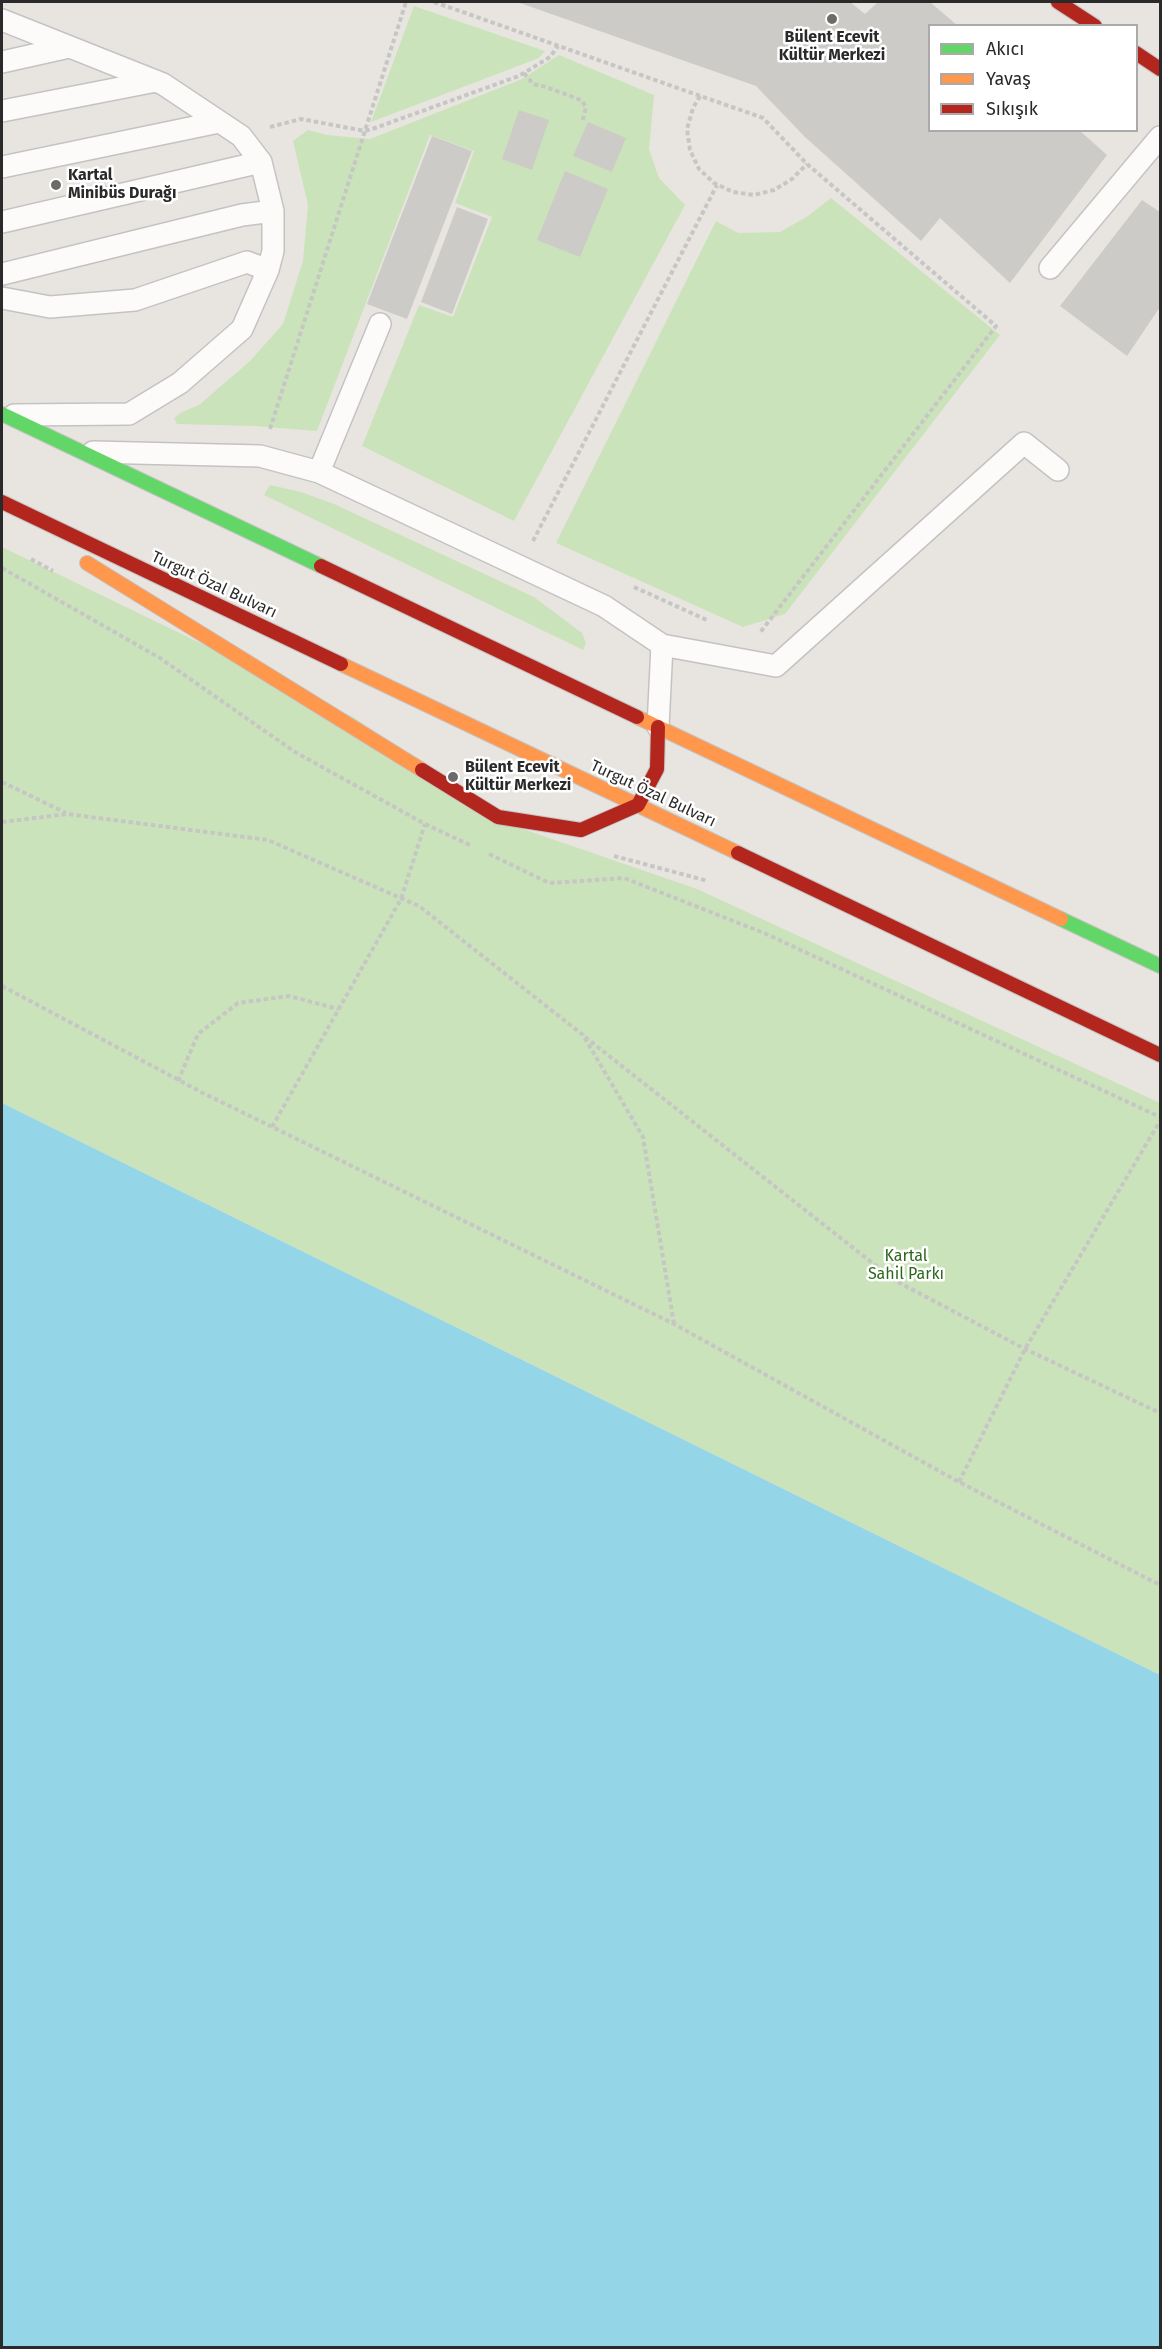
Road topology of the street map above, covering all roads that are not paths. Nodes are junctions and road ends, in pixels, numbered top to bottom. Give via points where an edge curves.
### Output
1 (1058, 2) edge
2 (2, 20) edge
3 (1092, 24) edge
4 (69, 46) junction
5 (1138, 54) edge
6 (2, 62) edge
7 (1161, 69) edge
8 (156, 81) junction
9 (2, 111) edge
10 (219, 122) junction
11 (1161, 137) edge
12 (261, 162) junction
13 (2, 167) edge
14 (273, 211) junction
15 (2, 222) edge
16 (1050, 268) dead end
17 (268, 270) junction
18 (2, 274) edge
19 (2, 298) edge
20 (380, 324) dead end
21 (2, 414) edge
22 (79, 451) junction
23 (1058, 470) dead end
24 (319, 472) junction
25 (2, 502) edge
26 (2, 510) edge
27 (52, 541) dead end
28 (72, 554) dead end
29 (662, 645) junction
30 (658, 727) junction
31 (638, 805) junction
32 (1161, 966) edge
33 (1161, 1054) edge

1 - 3 main road
2 - 4 lane
4 - 6 lane
4 - 8 lane
5 - 7 main road
8 - 9 lane
8 - 10 lane
10 - 12 lane via 241,136
10 - 13 lane
11 - 16 lane
12 - 14 lane
12 - 15 lane
14 - 17 lane via 273,251
14 - 18 lane via 242,215
17 - 19 lane via 247,262 135,300 50,308
17 - 21 lane via 242,328 180,383 129,414
20 - 24 lane
21 - 22 main road
22 - 24 lane via 260,456
22 - 30 main road
23 - 29 lane via 1024,442 776,666
24 - 29 lane via 604,606
25 - 31 main road, Turgut Özal Bulvarı
26 - 27 main road
28 - 31 main road via 498,817 581,830
29 - 30 lane
30 - 31 main road via 657,768
30 - 32 main road
31 - 33 main road, Turgut Özal Bulvarı

